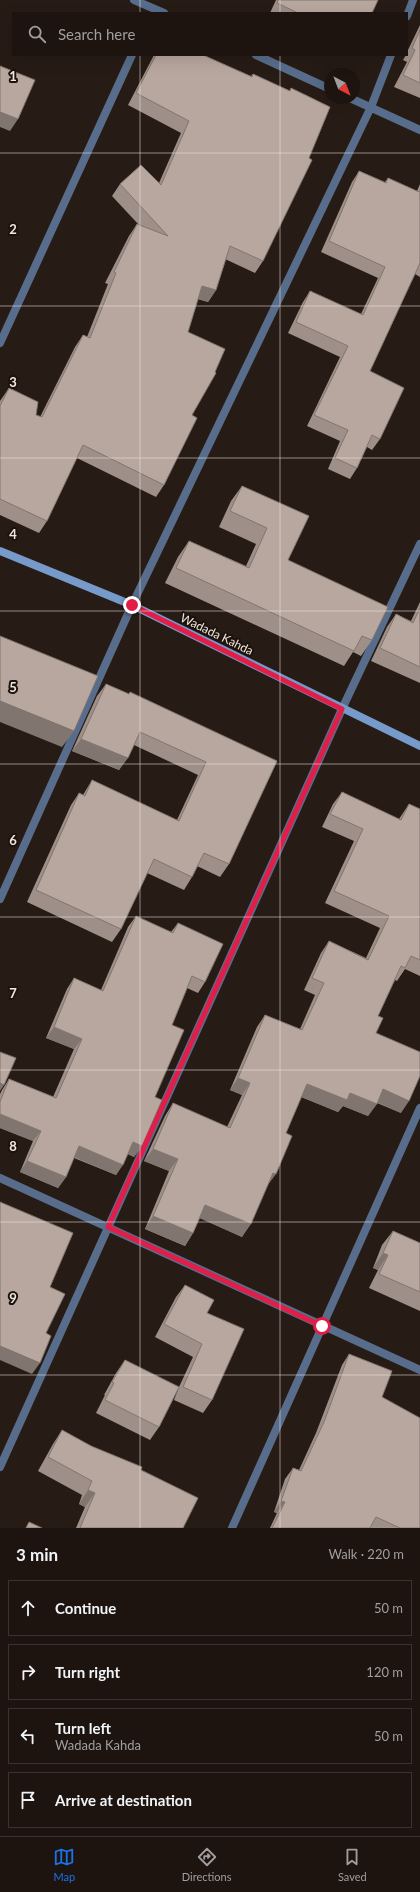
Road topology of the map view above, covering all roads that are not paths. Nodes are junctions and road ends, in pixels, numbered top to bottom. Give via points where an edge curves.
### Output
1 (134, 0) edge
2 (157, 0) edge
3 (413, 0) edge
4 (152, 11) edge
5 (408, 13) edge
6 (132, 56) edge
7 (258, 56) edge
8 (391, 56) edge
9 (324, 86) edge
10 (360, 103) edge
11 (370, 108) junction
12 (420, 130) edge
13 (0, 343) edge
14 (420, 544) edge
15 (0, 551) edge
16 (132, 605) junction
17 (342, 709) junction
18 (420, 746) edge
19 (0, 899) edge
20 (420, 1108) edge
21 (0, 1178) edge
22 (108, 1227) junction
23 (322, 1326) junction
24 (420, 1370) edge
25 (0, 1467) edge
26 (232, 1528) edge

1 - 4 street
2 - 4 street
3 - 5 street
6 - 13 street
7 - 9 street
8 - 11 street
10 - 11 street
11 - 12 street
11 - 16 street
14 - 17 street
15 - 16 main road, Wadada Kahda
16 - 17 main road, Wadada Kahda
16 - 19 street
17 - 18 main road, Wadada Kahda
17 - 22 street
20 - 23 street
21 - 22 street
22 - 23 street
22 - 25 street
23 - 24 street
23 - 26 street

